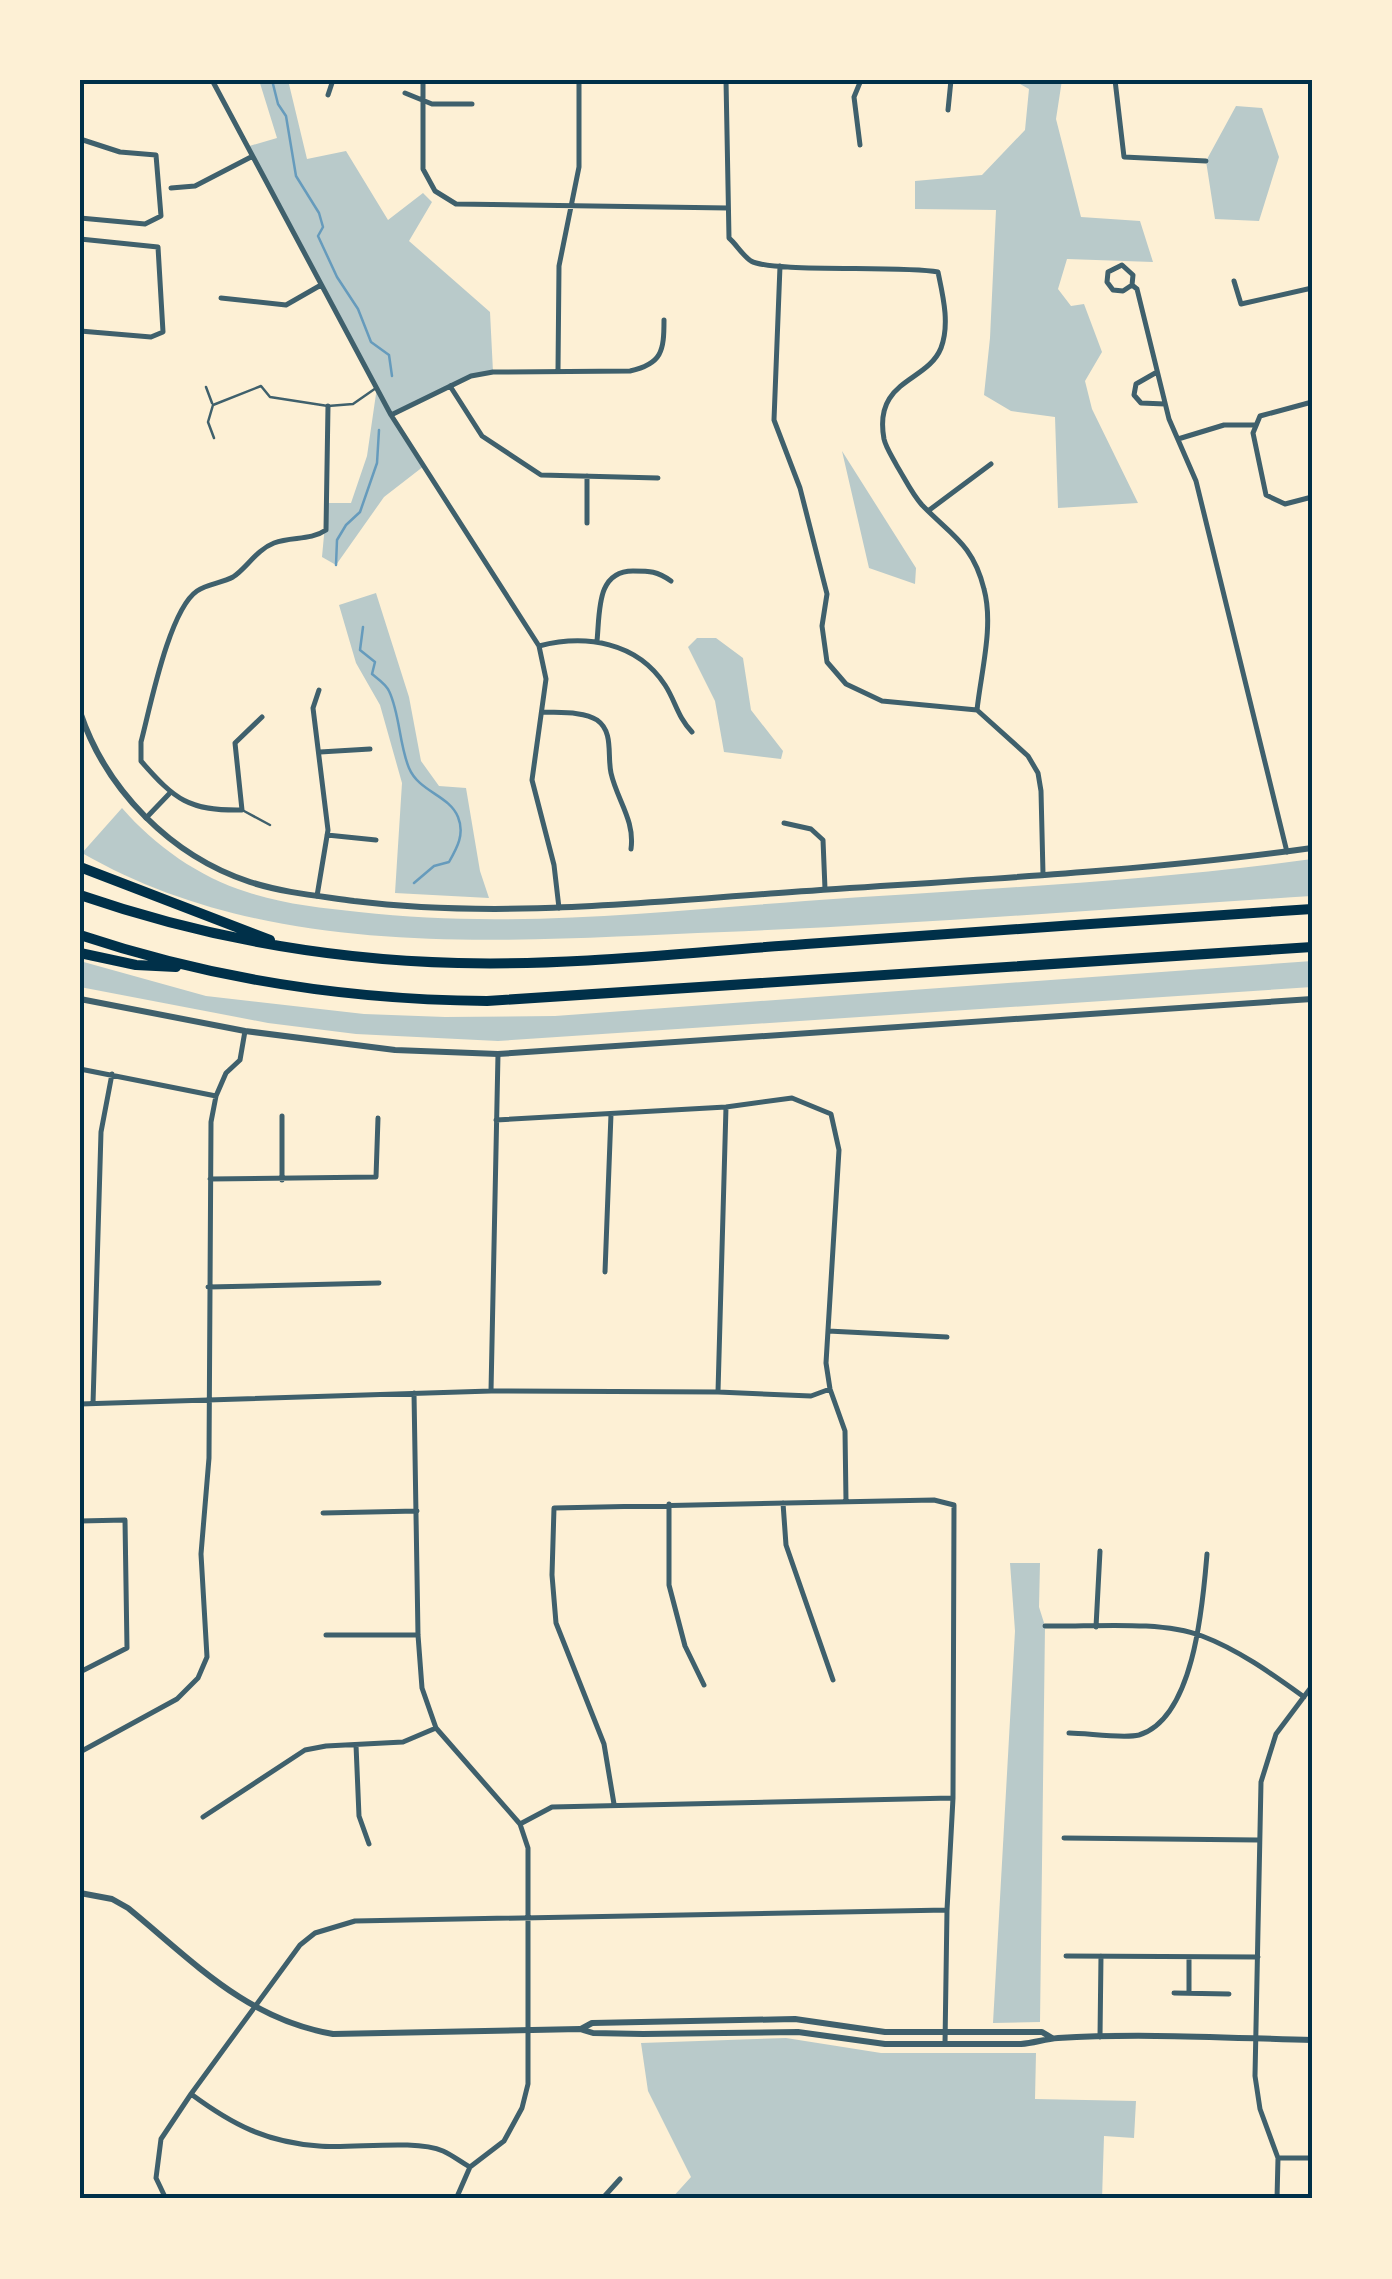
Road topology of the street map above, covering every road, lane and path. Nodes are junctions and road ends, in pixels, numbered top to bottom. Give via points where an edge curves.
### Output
1 (212, 80) edge
2 (332, 80) edge
3 (423, 80) edge
4 (579, 80) edge
5 (726, 80) edge
6 (860, 80) edge
7 (951, 80) edge
8 (1115, 80) edge
9 (405, 93) dead end
10 (328, 95) dead end
11 (423, 101) junction
12 (472, 104) dead end
13 (948, 110) dead end
14 (80, 139) edge
15 (860, 145) dead end
16 (251, 156) junction
17 (1206, 161) dead end
18 (171, 188) dead end
19 (572, 206) junction
20 (728, 208) junction
21 (80, 218) edge
22 (80, 239) edge
23 (780, 266) junction
24 (1234, 280) dead end
25 (321, 285) junction
26 (1132, 285) junction
27 (1312, 288) edge
28 (221, 298) dead end
29 (664, 320) dead end
30 (80, 331) edge
31 (558, 370) junction
32 (1157, 372) junction
33 (206, 386) dead end
34 (450, 386) junction
35 (377, 388) junction
36 (1312, 402) edge
37 (1165, 404) junction
38 (213, 405) junction
39 (328, 406) junction
40 (392, 414) junction
41 (1256, 426) junction
42 (214, 438) dead end
43 (1178, 439) junction
44 (991, 464) dead end
45 (588, 476) junction
46 (658, 478) dead end
47 (1312, 498) edge
48 (928, 511) junction
49 (586, 523) dead end
50 (671, 581) dead end
51 (597, 640) junction
52 (540, 646) junction
53 (319, 690) dead end
54 (977, 710) junction
55 (80, 712) edge
56 (542, 712) junction
57 (262, 717) dead end
58 (692, 732) dead end
59 (370, 749) dead end
60 (320, 752) junction
61 (170, 794) junction
62 (242, 810) junction
63 (146, 818) junction
64 (784, 823) dead end
65 (270, 825) dead end
66 (327, 835) junction
67 (376, 840) dead end
68 (1312, 848) edge
69 (631, 849) dead end
70 (1287, 852) junction
71 (80, 867) edge
72 (1043, 874) junction
73 (825, 890) junction
74 (80, 895) edge
75 (317, 896) junction
76 (559, 908) junction
77 (1312, 908) edge
78 (80, 935) edge
79 (284, 946) junction
80 (1312, 946) edge
81 (80, 953) edge
82 (192, 967) junction
83 (80, 998) edge
84 (1312, 999) edge
85 (244, 1031) junction
86 (498, 1054) junction
87 (80, 1068) edge
88 (112, 1074) junction
89 (216, 1096) junction
90 (726, 1107) junction
91 (611, 1114) junction
92 (282, 1116) dead end
93 (378, 1118) dead end
94 (496, 1120) junction
95 (210, 1179) junction
96 (282, 1180) junction
97 (606, 1272) dead end
98 (379, 1283) dead end
99 (208, 1287) junction
100 (828, 1331) junction
101 (948, 1337) dead end
102 (830, 1389) junction
103 (491, 1391) junction
104 (718, 1392) junction
105 (414, 1393) junction
106 (211, 1401) junction
107 (80, 1404) edge
108 (93, 1404) junction
109 (846, 1500) junction
110 (783, 1503) junction
111 (669, 1504) junction
112 (417, 1511) junction
113 (323, 1513) dead end
114 (80, 1521) edge
115 (1100, 1551) dead end
116 (1208, 1554) dead end
117 (1045, 1626) dead end
118 (1096, 1627) junction
119 (326, 1635) dead end
120 (418, 1635) junction
121 (1200, 1635) junction
122 (80, 1672) edge
123 (833, 1680) dead end
124 (704, 1685) dead end
125 (1312, 1686) edge
126 (1304, 1696) junction
127 (436, 1728) junction
128 (1069, 1733) dead end
129 (356, 1746) junction
130 (80, 1752) edge
131 (952, 1798) junction
132 (614, 1804) junction
133 (203, 1817) dead end
134 (520, 1824) junction
135 (1064, 1838) dead end
136 (1258, 1840) junction
137 (370, 1844) dead end
138 (80, 1893) edge
139 (946, 1910) junction
140 (527, 1918) junction
141 (1066, 1956) dead end
142 (1101, 1956) junction
143 (1189, 1956) junction
144 (1258, 1957) junction
145 (1174, 1993) dead end
146 (1188, 1993) junction
147 (1230, 1994) dead end
148 (254, 2006) junction
149 (580, 2029) junction
150 (528, 2030) junction
151 (944, 2034) junction
152 (1100, 2037) junction
153 (1052, 2038) junction
154 (1256, 2039) junction
155 (1312, 2040) edge
156 (945, 2044) junction
157 (191, 2094) junction
158 (1278, 2158) junction
159 (1312, 2158) edge
160 (470, 2168) junction
161 (620, 2179) dead end
162 (166, 2199) edge
163 (456, 2199) edge
164 (602, 2199) edge
165 (1276, 2199) edge

1 - 16 street
2 - 10 street
3 - 11 street
4 - 19 street
5 - 20 street
6 - 15 street via 854,97
7 - 13 street
8 - 17 street via 1124,156
9 - 11 street
11 - 12 street
11 - 19 street via 423,169 435,191 456,204
14 - 21 street via 156,155 160,216 145,224
16 - 18 street via 196,186
16 - 25 street
19 - 20 street
19 - 31 street via 559,266
20 - 23 street via 730,238 752,262
22 - 30 street via 158,247 163,332 151,338
23 - 48 street via 938,272 942,346 886,404 884,438
23 - 54 street via 774,420 800,488 827,594 827,662 846,684 882,700
24 - 27 street via 1241,304
25 - 28 street via 286,304
25 - 35 street
26 - 26 street via 1127,267 1108,272 1113,290
26 - 32 street
29 - 31 street via 660,356 649,367
31 - 34 street via 494,372
32 - 37 street
32 - 37 street via 1136,384 1134,396 1141,403
33 - 38 lane
34 - 40 street
34 - 45 street via 482,436 526,466 542,475
35 - 39 lane via 353,404
35 - 40 street
36 - 41 street via 1260,416
37 - 43 street
38 - 39 lane via 261,386 270,397
38 - 42 lane via 208,422
39 - 61 street via 326,530 274,543 235,576 198,590 171,632 141,742 141,761
40 - 52 street
41 - 43 street via 1224,426
41 - 47 street via 1266,494 1286,504
43 - 70 street via 1196,481
44 - 48 street
45 - 46 street
45 - 49 street
48 - 54 street via 967,549 984,588 988,617
50 - 51 street via 657,570 609,578
51 - 52 street
51 - 58 street via 646,663
52 - 56 street
53 - 60 street via 313,708
54 - 72 street via 1028,756 1038,774
55 - 63 street via 110,774
56 - 69 street via 600,722 608,736 610,772 634,831
56 - 76 street via 533,792
57 - 62 street via 235,743
59 - 60 street
60 - 66 street
61 - 62 street via 208,811
61 - 63 street
62 - 65 lane
63 - 75 street via 215,867
64 - 73 street via 810,828 823,840
66 - 67 street
66 - 75 street
68 - 70 street
70 - 72 street
71 - 79 highway
72 - 73 street
73 - 76 street
74 - 79 highway
75 - 76 street via 435,908
77 - 79 highway via 533,962 396,960
78 - 82 highway
80 - 82 highway via 498,1001 350,994
81 - 82 highway
83 - 85 street
84 - 86 street
85 - 86 street via 394,1050
85 - 89 street via 240,1060
86 - 94 street
87 - 88 street
88 - 89 street
88 - 108 street via 101,1132
89 - 95 street
90 - 91 street
90 - 100 street via 792,1098 831,1114 838,1150
90 - 104 street
91 - 94 street
91 - 97 street
92 - 96 street
93 - 96 street via 376,1177
94 - 103 street
95 - 96 street
95 - 99 street
98 - 99 street
99 - 106 street
100 - 101 street
100 - 102 street
102 - 104 street via 811,1396
102 - 109 street via 845,1431
103 - 104 street
103 - 105 street
105 - 106 street
105 - 112 street
106 - 108 street
106 - 130 street via 201,1554 208,1657 177,1699
107 - 108 street
109 - 110 street
109 - 131 street via 954,1505
110 - 111 street
110 - 123 street via 786,1545
111 - 124 street via 669,1585
111 - 132 street via 554,1508 556,1623 604,1744
112 - 113 street
112 - 120 street
114 - 122 street via 125,1520 127,1648
115 - 118 street
116 - 121 street
117 - 118 street
118 - 121 street
119 - 120 street
120 - 127 street via 422,1688
121 - 126 street
121 - 128 street via 1166,1716 1139,1735
125 - 126 street
126 - 136 street via 1276,1734 1260,1782
127 - 129 street via 404,1742
127 - 134 street
129 - 133 street via 305,1750
129 - 137 street via 359,1816
131 - 132 street
131 - 139 street
132 - 134 street via 552,1807
134 - 140 street via 528,1848
135 - 136 street
136 - 144 street
138 - 148 street via 128,1908
139 - 140 street
139 - 151 street
140 - 148 street via 355,1921 315,1932
140 - 150 street
141 - 142 street
142 - 143 street
142 - 152 street
143 - 144 street
143 - 146 street
144 - 154 street
145 - 146 street
146 - 147 street
148 - 150 street via 282,2022 333,2034
148 - 157 street
149 - 150 street
149 - 151 street via 592,2023 796,2018
149 - 156 street via 798,2032
150 - 160 street via 522,2108 504,2141
151 - 153 street via 1042,2032
151 - 156 street
152 - 153 street
152 - 154 street
153 - 156 street
154 - 155 street
154 - 158 street via 1256,2092
157 - 160 street via 231,2124 275,2140 440,2149
157 - 162 street via 161,2139 156,2178
158 - 159 street
158 - 165 street
160 - 163 street
161 - 164 street

